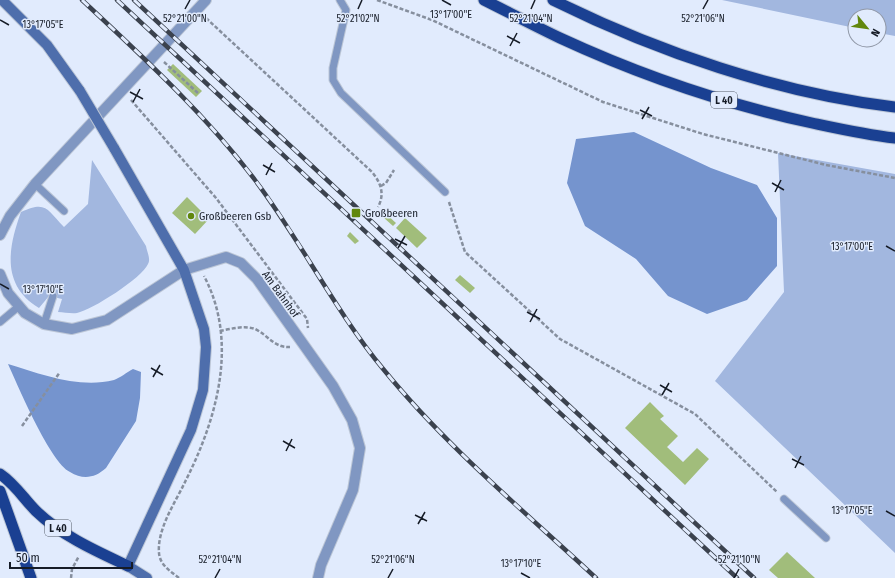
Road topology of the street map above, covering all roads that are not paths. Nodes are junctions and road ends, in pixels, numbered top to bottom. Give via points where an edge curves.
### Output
1 (1, 0) edge
2 (206, 0) edge
3 (340, 0) edge
4 (484, 0) edge
5 (553, 0) edge
6 (895, 107) edge
7 (895, 138) edge
8 (35, 184) junction
9 (445, 192) road end
10 (64, 211) dead end
11 (0, 235) edge
12 (184, 270) junction
13 (0, 274) edge
14 (53, 296) dead end
15 (18, 307) junction
16 (0, 322) edge
17 (44, 324) junction
18 (0, 474) edge
19 (0, 491) edge
20 (784, 499) road end
21 (826, 538) dead end
22 (128, 566) junction
23 (31, 578) edge
24 (148, 578) edge
25 (318, 578) edge

1 - 12 main road, bridge via 47,45 80,91
2 - 8 street
3 - 9 lane via 346,10 333,80 341,93
4 - 7 highway, L 40 via 561,38 708,96 774,115
5 - 6 highway via 680,56 811,92
8 - 10 lane
8 - 11 street via 10,216
12 - 17 street, Am Bahnhof via 108,320 72,329
12 - 22 main road via 204,329 206,369 203,390 194,423 180,457
12 - 25 street, Am Bahnhof via 226,257 241,263 257,279 333,386 352,420 360,448 353,490 321,565
13 - 15 street, Am Bahnhof via 8,293
14 - 17 lane
15 - 16 lane
15 - 17 street, Am Bahnhof
18 - 22 highway, L 40 via 50,522 84,545
19 - 23 highway
20 - 21 lane
22 - 24 main road, L 40

